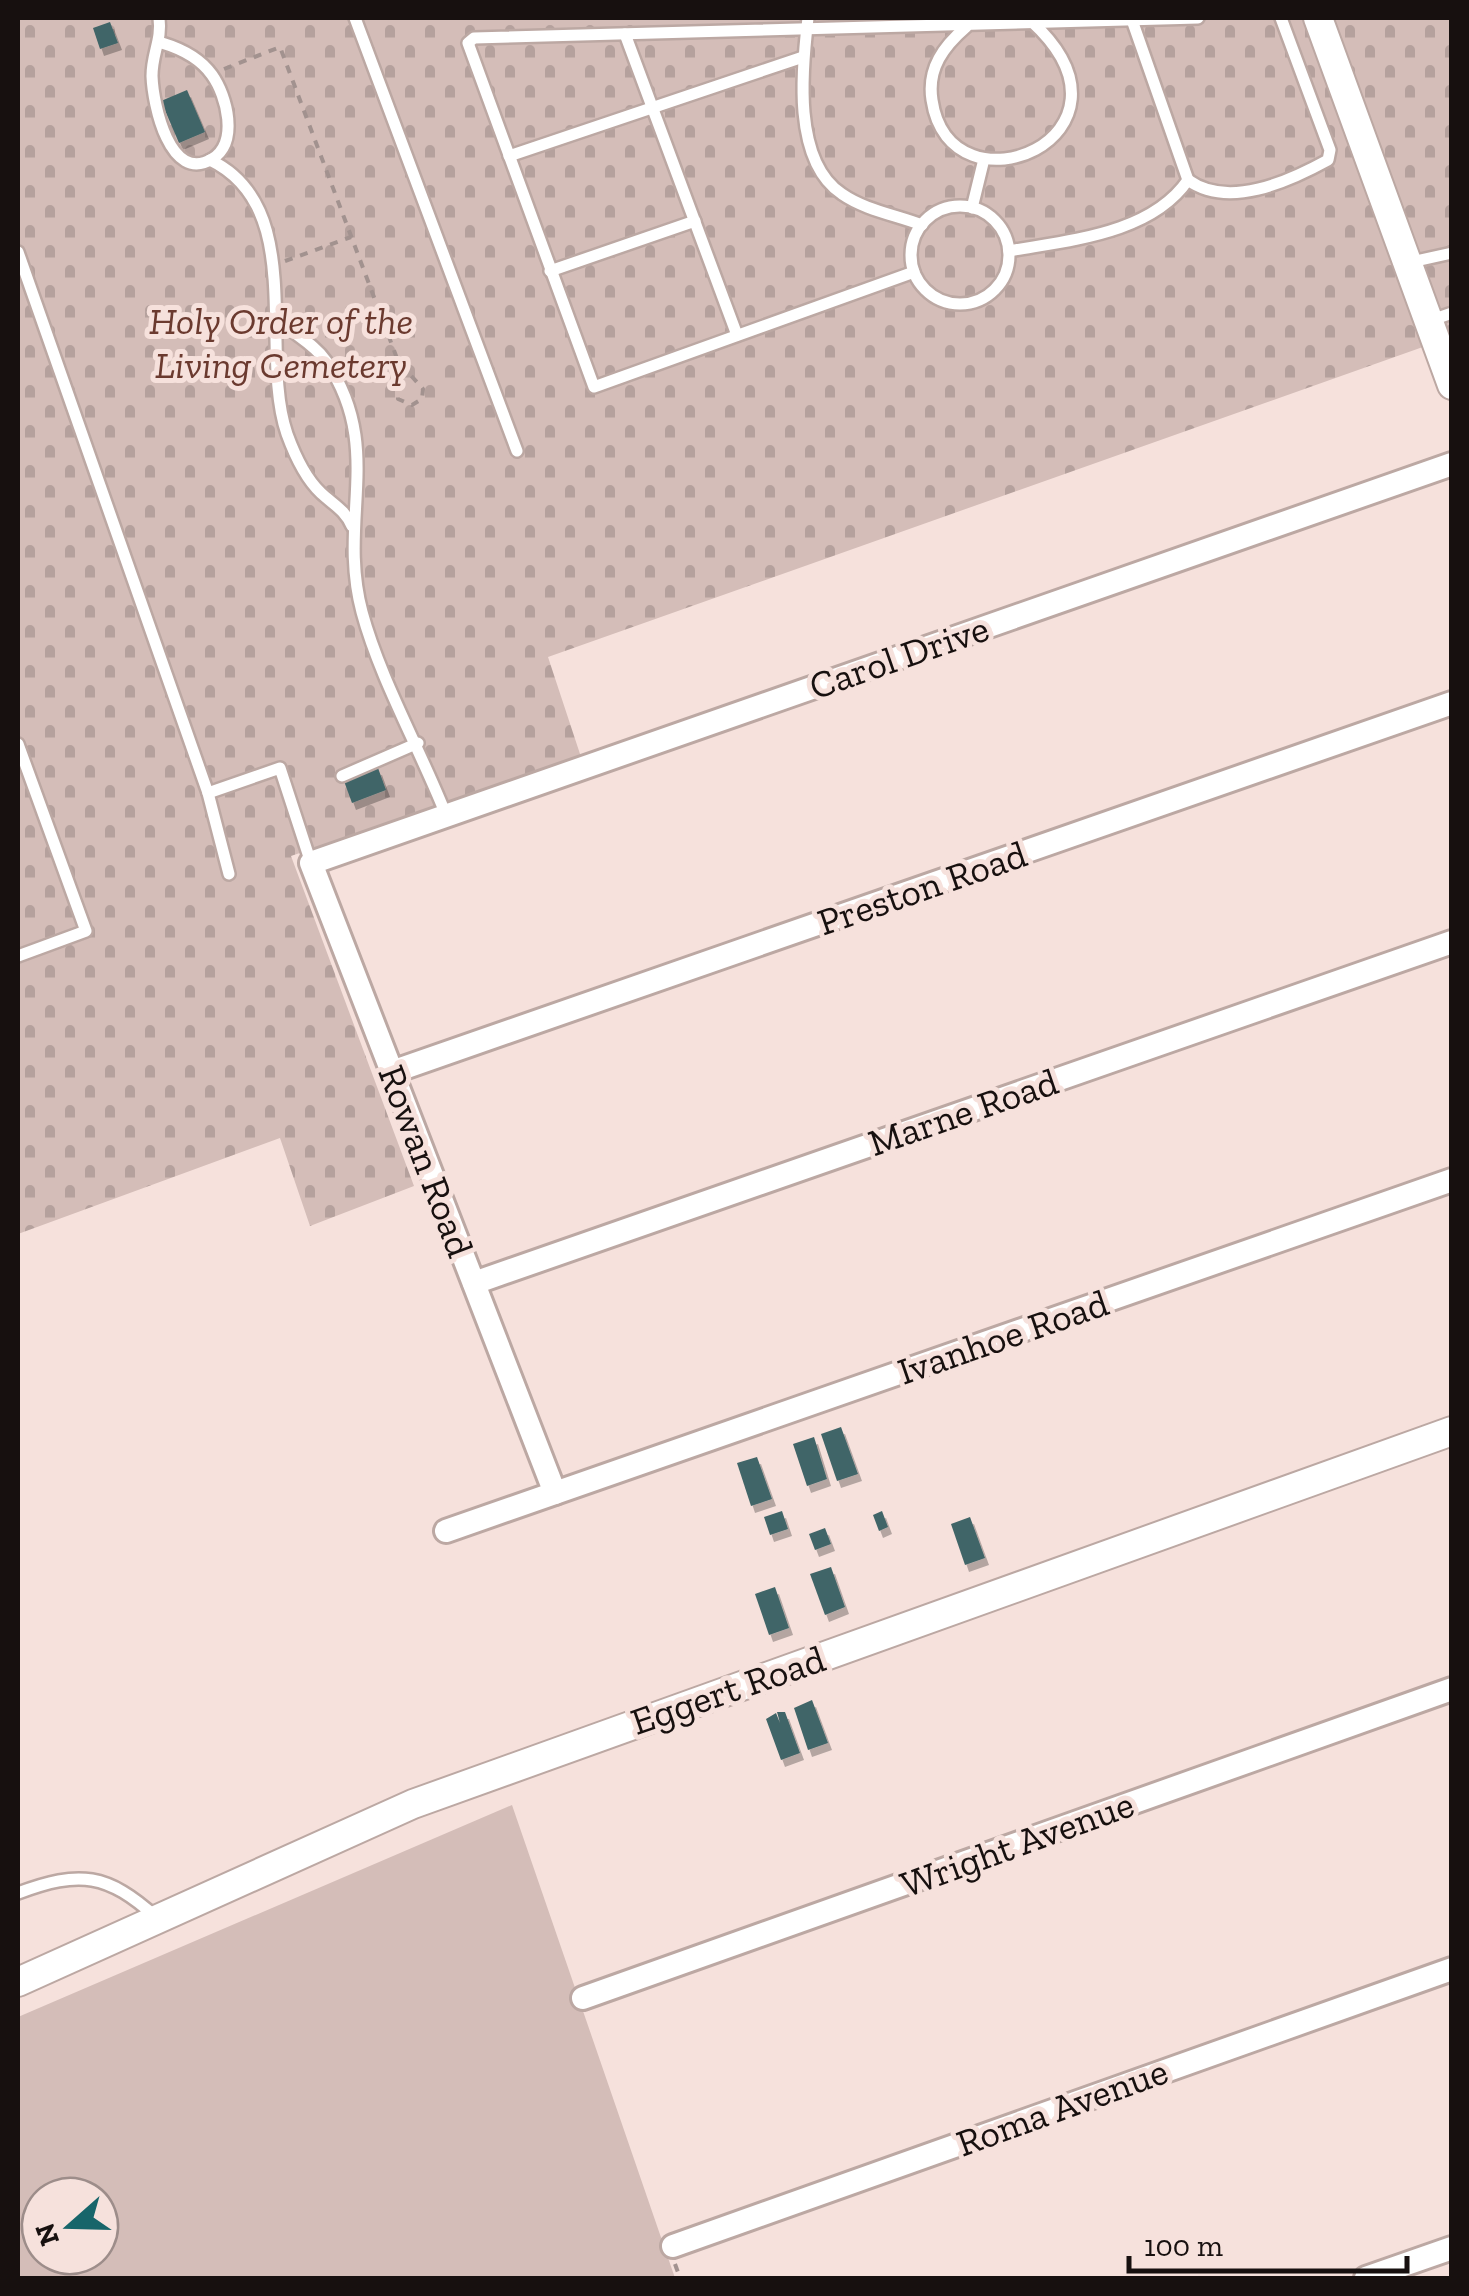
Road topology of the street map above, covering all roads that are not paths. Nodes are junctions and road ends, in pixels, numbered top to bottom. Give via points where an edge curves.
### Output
1 (160, 18) edge
2 (355, 18) edge
3 (1198, 18) edge
4 (1281, 18) edge
5 (1318, 18) edge
6 (1132, 20) junction
7 (1031, 21) junction
8 (807, 23) edge
9 (967, 26) junction
10 (626, 34) junction
11 (162, 42) junction
12 (803, 58) junction
13 (651, 108) junction
14 (509, 156) junction
15 (984, 159) junction
16 (210, 160) junction
17 (1188, 180) junction
18 (972, 208) junction
19 (695, 221) junction
20 (922, 224) junction
21 (1009, 250) junction
22 (18, 252) edge
23 (1452, 253) edge
24 (1408, 263) junction
25 (550, 272) junction
26 (914, 272) junction
27 (275, 316) junction
28 (1440, 317) edge
29 (737, 335) junction
30 (298, 337) junction
31 (274, 348) junction
32 (1449, 369) edge
33 (517, 450) dead end
34 (1452, 464) edge
35 (357, 490) junction
36 (333, 502) junction
37 (352, 526) junction
38 (1452, 703) edge
39 (418, 743) junction
40 (18, 744) edge
41 (342, 776) dead end
42 (208, 793) junction
43 (446, 815) junction
44 (311, 864) junction
45 (229, 874) dead end
46 (1452, 942) edge
47 (18, 956) edge
48 (392, 1072) junction
49 (1452, 1180) edge
50 (474, 1283) junction
51 (1452, 1431) edge
52 (555, 1493) junction
53 (446, 1531) dead end
54 (1452, 1689) edge
55 (18, 1893) edge
56 (158, 1918) junction
57 (1452, 1969) edge
58 (18, 1982) edge
59 (583, 1998) dead end
60 (674, 2246) dead end
61 (1452, 2248) edge
62 (1366, 2278) edge

1 - 11 lane
2 - 33 lane
3 - 6 lane
4 - 17 lane via 1330,150 1328,160 1233,196
5 - 24 street
6 - 7 lane
6 - 17 lane
7 - 9 lane
7 - 15 lane via 1069,70 1068,112 1059,131 1035,152
8 - 9 lane
8 - 10 lane
8 - 12 lane
9 - 15 lane via 940,56 931,91 952,141
10 - 13 lane
10 - 14 lane via 471,39 469,52
11 - 16 lane via 188,53 218,85 227,141
11 - 16 lane via 152,78 172,147 191,165
12 - 13 lane
12 - 20 lane via 810,138 825,178 852,200
13 - 14 lane
13 - 19 lane
14 - 25 lane
15 - 18 lane
16 - 27 lane via 230,170 264,223 274,262
17 - 21 lane via 1175,199 1146,216
18 - 20 lane via 950,208
18 - 21 lane via 990,216
19 - 25 lane
19 - 29 lane
20 - 26 lane via 912,248
21 - 26 lane via 997,288 971,302 941,301
22 - 42 lane
23 - 24 lane
24 - 28 street
25 - 29 lane via 594,388
26 - 29 lane
27 - 30 lane
27 - 31 lane
28 - 32 street
30 - 31 lane
30 - 35 lane via 325,360 348,407 360,458
31 - 36 lane via 287,435 306,477
34 - 43 street, Carol Drive
35 - 36 lane
35 - 37 lane
36 - 37 lane
37 - 39 lane via 361,609
38 - 48 street, Preston Road
39 - 41 lane
39 - 43 lane
40 - 47 lane via 86,931
42 - 44 lane via 280,768
42 - 45 lane
43 - 44 street, Carol Drive
44 - 48 street, Rowan Road
46 - 50 street, Marne Road
48 - 50 street, Rowan Road
49 - 52 street, Ivanhoe Road
50 - 52 street, Rowan Road
51 - 56 street, Eggert Road via 532,1758
52 - 53 street, Ivanhoe Road
54 - 59 street, Wright Avenue
55 - 56 lane via 62,1876 102,1882
56 - 58 street, Eggert Road
57 - 60 street, Roma Avenue
61 - 62 street

